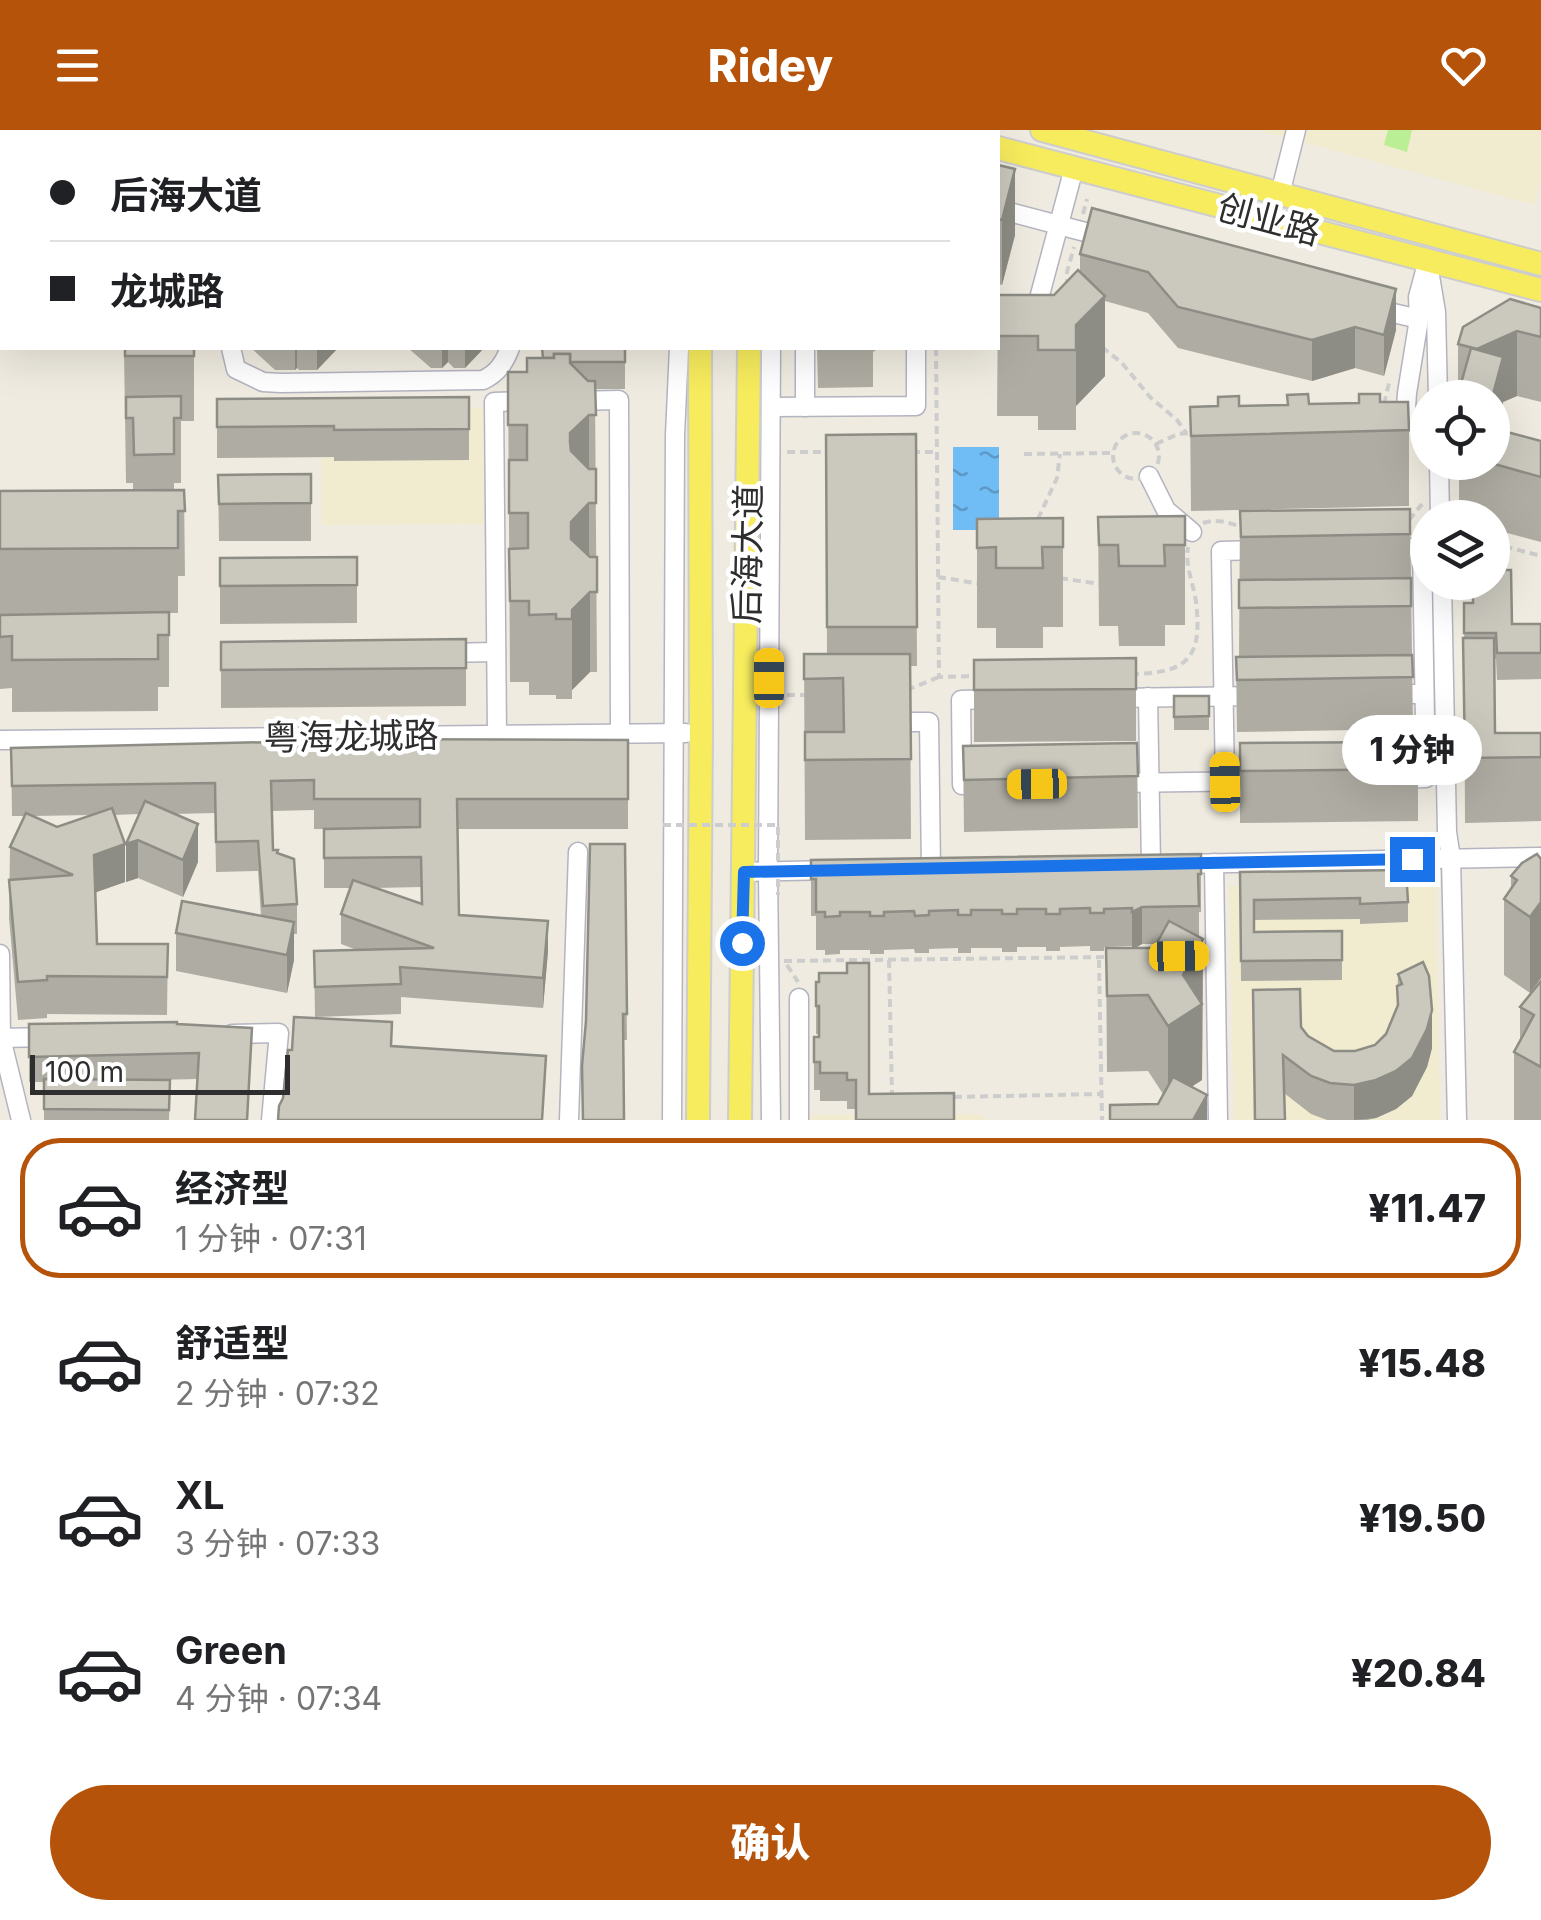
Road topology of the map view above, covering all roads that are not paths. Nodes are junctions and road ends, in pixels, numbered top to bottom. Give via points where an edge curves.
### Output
1 (1042, 130) edge
2 (1296, 130) edge
3 (1000, 149) edge
4 (1074, 168) junction
5 (1280, 194) junction
6 (1000, 210) edge
7 (1058, 225) junction
8 (1117, 240) edge
9 (1428, 260) junction
10 (1541, 264) edge
11 (1541, 290) edge
12 (1367, 306) edge
13 (1419, 319) junction
14 (1000, 327) edge
15 (231, 350) edge
16 (509, 350) edge
17 (679, 350) edge
18 (700, 350) edge
19 (749, 350) edge
20 (771, 350) edge
21 (805, 350) edge
22 (916, 350) edge
23 (1438, 380) edge
24 (770, 407) junction
25 (805, 407) junction
26 (1402, 444) edge
27 (1149, 476) road end
28 (1192, 532) road end
29 (1368, 549) edge
30 (1276, 550) edge
31 (1442, 600) edge
32 (496, 652) junction
33 (420, 653) edge
34 (1370, 694) edge
35 (1424, 694) junction
36 (1224, 696) junction
37 (1278, 696) edge
38 (1092, 698) edge
39 (1148, 698) junction
40 (1017, 699) edge
41 (860, 723) edge
42 (620, 733) junction
43 (675, 733) junction
44 (701, 733) junction
45 (497, 734) junction
46 (0, 740) edge
47 (1371, 779) edge
48 (1280, 781) edge
49 (1150, 782) junction
50 (1225, 782) junction
51 (1094, 783) edge
52 (1000, 784) edge
53 (578, 852) dead end
54 (1541, 857) edge
55 (1451, 858) junction
56 (1214, 863) junction
57 (931, 869) edge
58 (858, 870) edge
59 (744, 872) junction
60 (768, 872) junction
61 (0, 954) edge
62 (799, 998) road end
63 (220, 1034) edge
64 (61, 1037) edge
65 (1, 1038) edge
66 (22, 1120) edge
67 (270, 1120) edge
68 (568, 1120) edge
69 (672, 1120) edge
70 (698, 1120) edge
71 (740, 1120) edge
72 (771, 1120) edge
73 (799, 1120) edge
74 (1218, 1120) edge
75 (1457, 1120) edge

1 - 5 main road, 创业路
2 - 5 street
3 - 4 main road, 创业路
4 - 7 street
4 - 9 main road, 创业路
5 - 10 main road, 创业路
6 - 7 street
7 - 8 street
7 - 14 street via 1037,306 1019,327
9 - 11 main road, 创业路
9 - 13 street
9 - 23 street
12 - 13 street
13 - 26 street
15 - 16 street via 236,370 281,383 483,380 495,374
17 - 43 street
18 - 44 main road, 后海大道
19 - 59 main road, 后海大道
20 - 24 street
21 - 25 street
22 - 25 street via 916,406
24 - 25 street
24 - 60 street
27 - 28 street via 1166,510
29 - 35 street via 1422,548 1414,615
30 - 36 street via 1221,551 1231,617
31 - 55 street
32 - 33 street
32 - 42 street via 494,402 619,400
32 - 45 street
34 - 35 street
35 - 47 street via 1426,778
36 - 37 street
36 - 39 street
36 - 50 street
38 - 39 street
39 - 49 street
40 - 52 street via 961,700 962,785
41 - 57 street via 929,722
42 - 43 street, 粤海龙城路
42 - 45 street, 粤海龙城路
43 - 44 street, 粤海龙城路
43 - 69 street
44 - 70 main road, 后海大道
45 - 46 street, 粤海龙城路
48 - 50 street
49 - 50 street
49 - 51 street
49 - 56 street via 1142,864
53 - 68 street
54 - 55 street
55 - 56 street
55 - 75 street
56 - 74 street via 1206,956
58 - 60 street
59 - 60 street
59 - 71 main road, 后海大道
60 - 72 street
61 - 65 street
62 - 73 street
63 - 67 street via 279,1033
64 - 65 street
65 - 66 street

